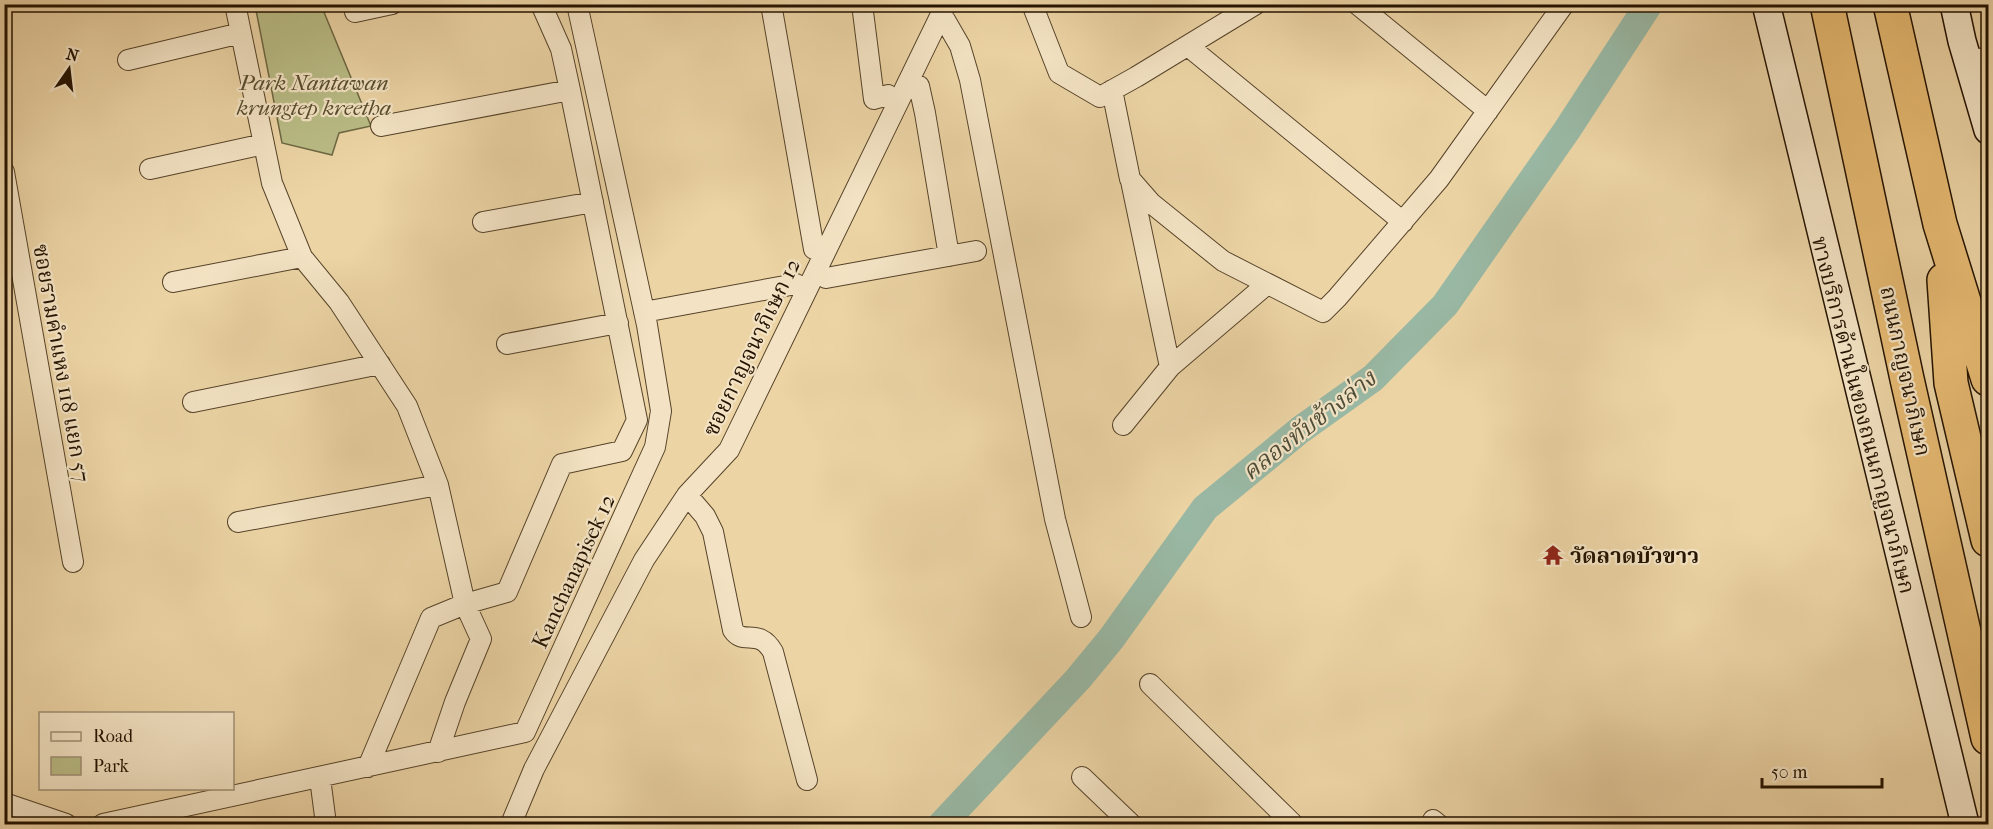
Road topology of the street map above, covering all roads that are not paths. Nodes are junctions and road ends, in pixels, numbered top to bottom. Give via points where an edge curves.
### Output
1 (235, 4) edge
2 (392, 4) edge
3 (540, 4) edge
4 (577, 4) edge
5 (771, 4) edge
6 (862, 4) edge
7 (1032, 4) edge
8 (1256, 4) edge
9 (1357, 4) edge
10 (1564, 4) edge
11 (1766, 4) edge
12 (1827, 4) edge
13 (1890, 4) edge
14 (1954, 4) edge
15 (943, 9) edge
16 (355, 12) dead end
17 (241, 33) junction
18 (1188, 46) junction
19 (1978, 59) edge
20 (128, 60) dead end
21 (919, 86) dead end
22 (570, 90) junction
23 (1112, 90) junction
24 (888, 95) dead end
25 (1488, 111) junction
26 (381, 126) dead end
27 (1989, 130) edge
28 (264, 144) junction
29 (150, 169) dead end
30 (4, 172) edge
31 (1130, 179) junction
32 (593, 202) junction
33 (483, 222) dead end
34 (1402, 222) junction
35 (1940, 224) junction
36 (814, 249) dead end
37 (976, 251) dead end
38 (949, 256) junction
39 (302, 257) junction
40 (822, 279) dead end
41 (173, 282) dead end
42 (796, 284) dead end
43 (1267, 284) junction
44 (644, 312) junction
45 (618, 323) junction
46 (507, 344) dead end
47 (380, 364) junction
48 (1170, 367) junction
49 (1989, 380) edge
50 (193, 402) dead end
51 (1124, 425) dead end
52 (438, 484) junction
53 (687, 495) junction
54 (238, 522) dead end
55 (1989, 540) edge
56 (73, 562) dead end
57 (465, 604) junction
58 (1081, 618) dead end
59 (1150, 684) dead end
60 (1989, 738) edge
61 (438, 752) junction
62 (368, 767) junction
63 (1082, 777) dead end
64 (320, 778) junction
65 (807, 780) dead end
66 (4, 803) edge
67 (66, 825) edge
68 (103, 825) edge
69 (326, 825) edge
70 (511, 825) edge
71 (1131, 825) edge
72 (1293, 825) edge
73 (1965, 825) edge

1 - 17 street
2 - 16 street
3 - 22 street via 561,49
4 - 44 street, Kanchanapisek 12
5 - 36 street
6 - 24 street via 874,99
7 - 23 street via 1059,73 1100,97
8 - 18 street
9 - 25 street
10 - 25 street
11 - 73 main road, ทางบริการด้านในของถนนกาญจนาภิเษก
12 - 60 highway, ถนนกาญจนาภิเษก via 1906,379
13 - 35 highway, ถนนกาญจนาภิเษก
14 - 19 main road
15 - 53 street, ซอยกาญจนาภิเษก 12 via 729,450
15 - 58 street via 970,80 1055,519
17 - 20 street
17 - 28 street
18 - 23 street
18 - 34 street
19 - 27 main road
21 - 38 street
22 - 26 street
22 - 32 street
23 - 31 street
25 - 34 street
28 - 29 street
28 - 39 street via 272,183
30 - 56 street, ซอยรามคำแหง 118 แยก 57
31 - 43 street via 1151,203 1223,261
31 - 48 street
32 - 33 street
32 - 45 street
34 - 43 street via 1323,312
35 - 49 highway, ถนนกาญจนาภิเษก
35 - 55 highway, ถนนกาญจนาภิเษก via 1952,382
37 - 38 street
38 - 40 street
39 - 41 street
39 - 47 street via 339,302
42 - 44 street
43 - 48 street
44 - 61 street, Kanchanapisek 12 via 661,411 655,447 525,732
45 - 46 street
45 - 57 street via 637,420 622,451 562,464 507,592
47 - 50 street
47 - 52 street via 407,406
48 - 51 street
52 - 54 street
52 - 57 street
53 - 65 street via 713,532 732,630 742,637 767,641 773,652
53 - 70 street, ซอยกาญจนาภิเษก 12 via 639,571 534,769
57 - 61 street via 481,639
57 - 62 street via 431,618
59 - 72 street
61 - 62 street, Kanchanapisek 12
62 - 64 street, Kanchanapisek 12
63 - 71 street
64 - 68 street, Kanchanapisek 12
64 - 69 street
66 - 67 street

